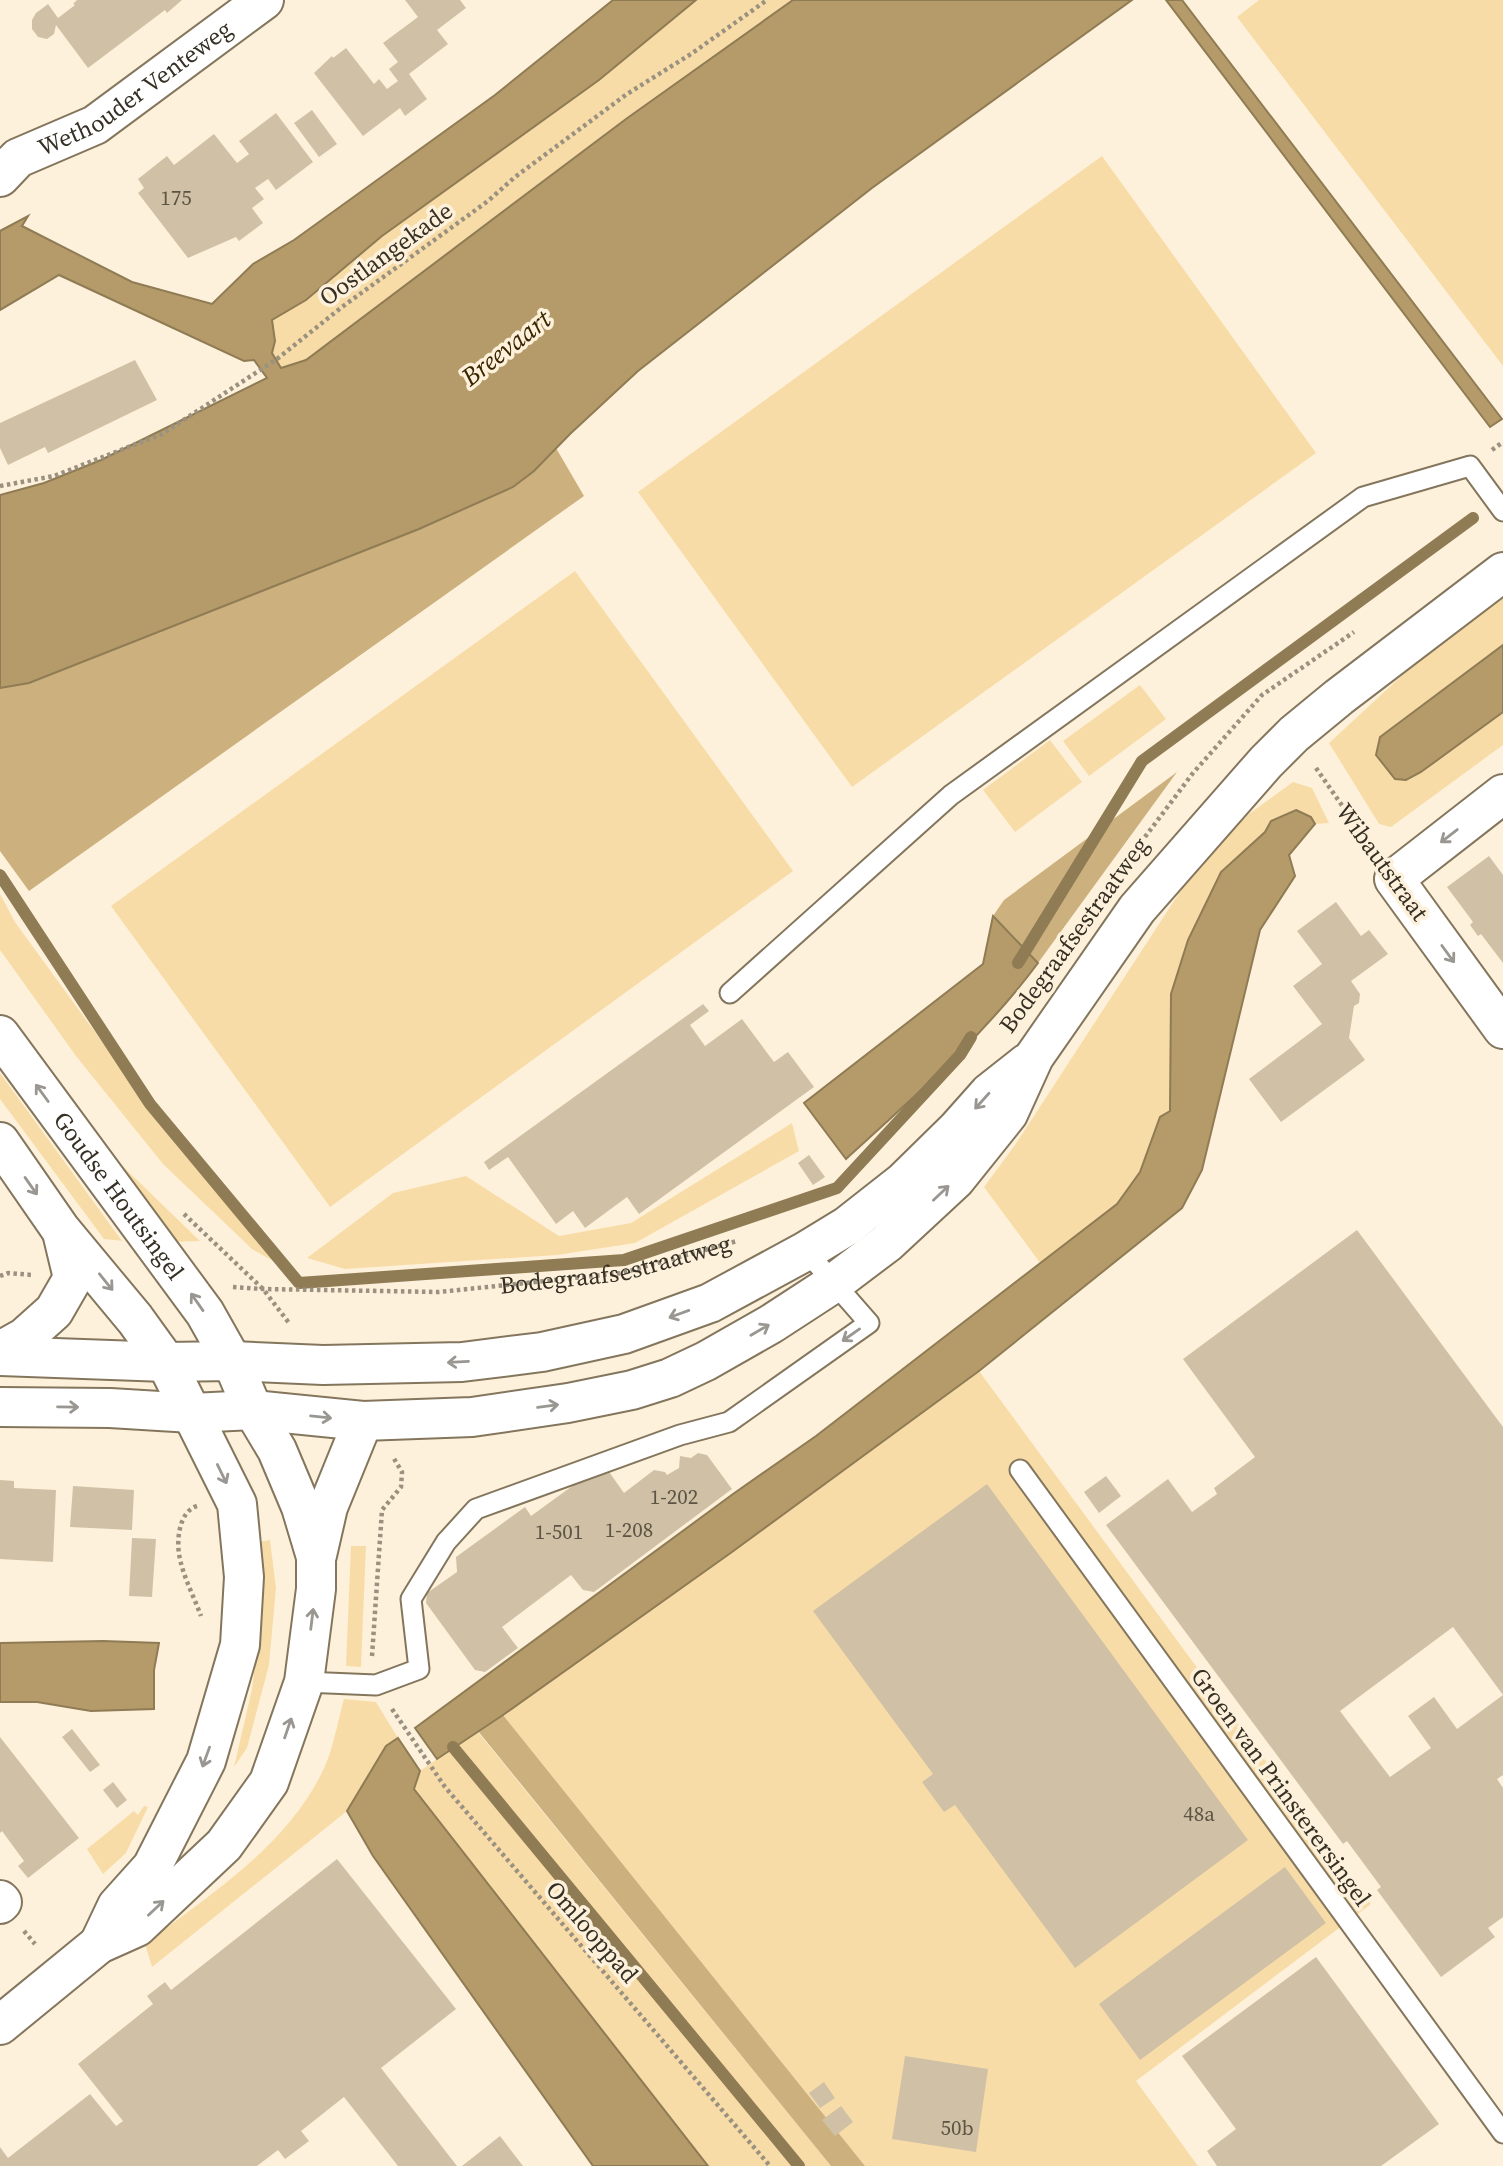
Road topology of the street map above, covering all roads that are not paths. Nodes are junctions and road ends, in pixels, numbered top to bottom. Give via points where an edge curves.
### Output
1 (264, 0) edge
2 (6, 162) edge
3 (1503, 512) edge
4 (1503, 572) edge
5 (1503, 794) edge
6 (730, 993) dead end
7 (1503, 1029) edge
8 (0, 1035) edge
9 (1034, 1057) junction
10 (0, 1142) edge
11 (61, 1230) junction
12 (806, 1251) junction
13 (834, 1283) junction
14 (0, 1353) edge
15 (232, 1361) junction
16 (166, 1362) junction
17 (0, 1406) edge
18 (253, 1410) junction
19 (191, 1413) junction
20 (363, 1421) junction
21 (1020, 1470) dead end
22 (316, 1557) junction
23 (304, 1682) junction
24 (99, 1944) junction
25 (0, 2025) edge
26 (1503, 2133) edge

1 - 2 main road, Wethouder Venteweg via 95,125
3 - 6 lane via 1469,467 1363,497 951,795
4 - 9 main road, Bodegraafsestraatweg via 1339,697 1266,762 1137,908
5 -> 7 main road, Wibautstraat via 1394,879
15 -> 8 main road, Goudse Houtsingel via 184,1283
9 -> 12 main road, Bodegraafsestraatweg via 989,1093 903,1182
13 -> 9 main road, Bodegraafsestraatweg via 887,1243 956,1179 1008,1114
10 -> 11 main road
11 - 14 main road via 73,1278 54,1311
11 -> 16 main road
12 - 13 lane
12 -> 15 main road, Bodegraafsestraatweg via 710,1303 624,1334 542,1352 461,1362 323,1365
20 -> 13 main road, Bodegraafsestraatweg via 472,1417 632,1390 706,1361
13 -> 23 lane via 869,1323 729,1422 680,1435 476,1509 446,1542 411,1599 419,1669 376,1685
14 - 16 main road, Bodegraafsestraatweg
15 - 16 main road, Bodegraafsestraatweg
15 - 18 main road, Goudse Houtsingel
16 - 19 main road
17 -> 19 main road, Bodegraafsestraatweg
18 - 19 main road, Bodegraafsestraatweg
18 -> 20 main road, Bodegraafsestraatweg
18 - 22 main road, Goudse Houtsingel via 277,1450
19 -> 24 main road via 237,1504 244,1577 240,1645 206,1761 152,1867 117,1906
20 - 22 main road via 328,1507
21 - 26 lane, Groen van Prinsterersingel
23 -> 22 main road
24 -> 23 main road via 137,1927 224,1844 269,1782
24 - 25 main road

